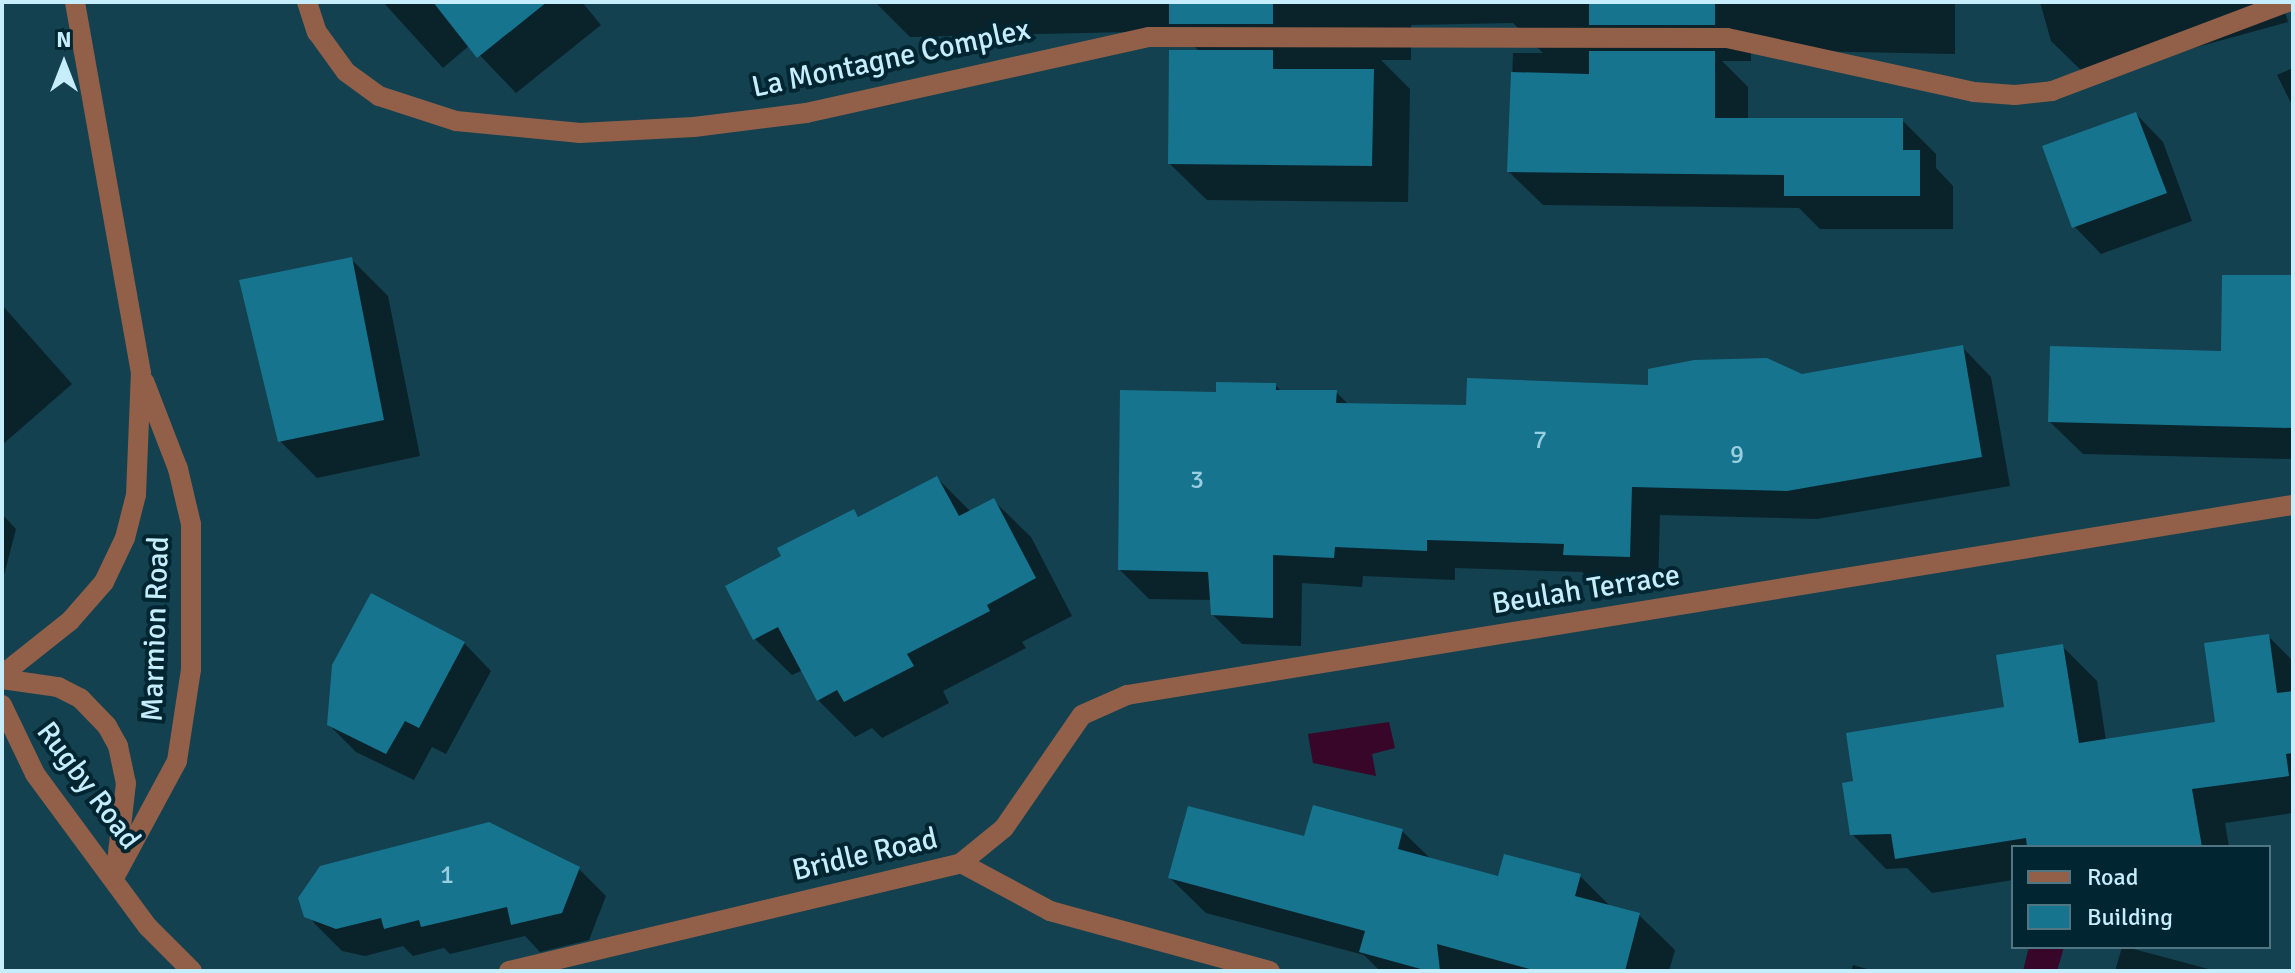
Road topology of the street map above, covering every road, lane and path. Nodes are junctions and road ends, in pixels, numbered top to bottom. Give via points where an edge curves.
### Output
1 (75, 2) edge
2 (307, 2) edge
3 (2287, 2) edge
4 (141, 373) junction
5 (2293, 505) edge
6 (2, 677) edge
7 (2, 705) edge
8 (961, 863) junction
9 (114, 878) junction
10 (192, 971) edge
11 (509, 971) edge
12 (1270, 971) edge

1 - 4 street, Marmion Road
2 - 3 street, La Montagne Complex via 317,32 346,72 379,96 456,121 580,133 694,127 806,113 1149,37 1727,38 1974,92 2015,95 2052,91
4 - 6 street, Marmion Road via 136,495 115,562 70,621
4 - 9 street, Marmion Road via 173,454 191,524 191,669 177,761
5 - 8 street, Beulah Terrace via 1127,695 1082,715 1004,828
6 - 9 street, Rugby Road via 58,687 80,698 107,726 118,746 126,783
7 - 9 street, Rugby Road via 20,750
8 - 11 street, Bridle Road
8 - 12 street, Bridle Road via 1050,911
9 - 10 street via 154,934

